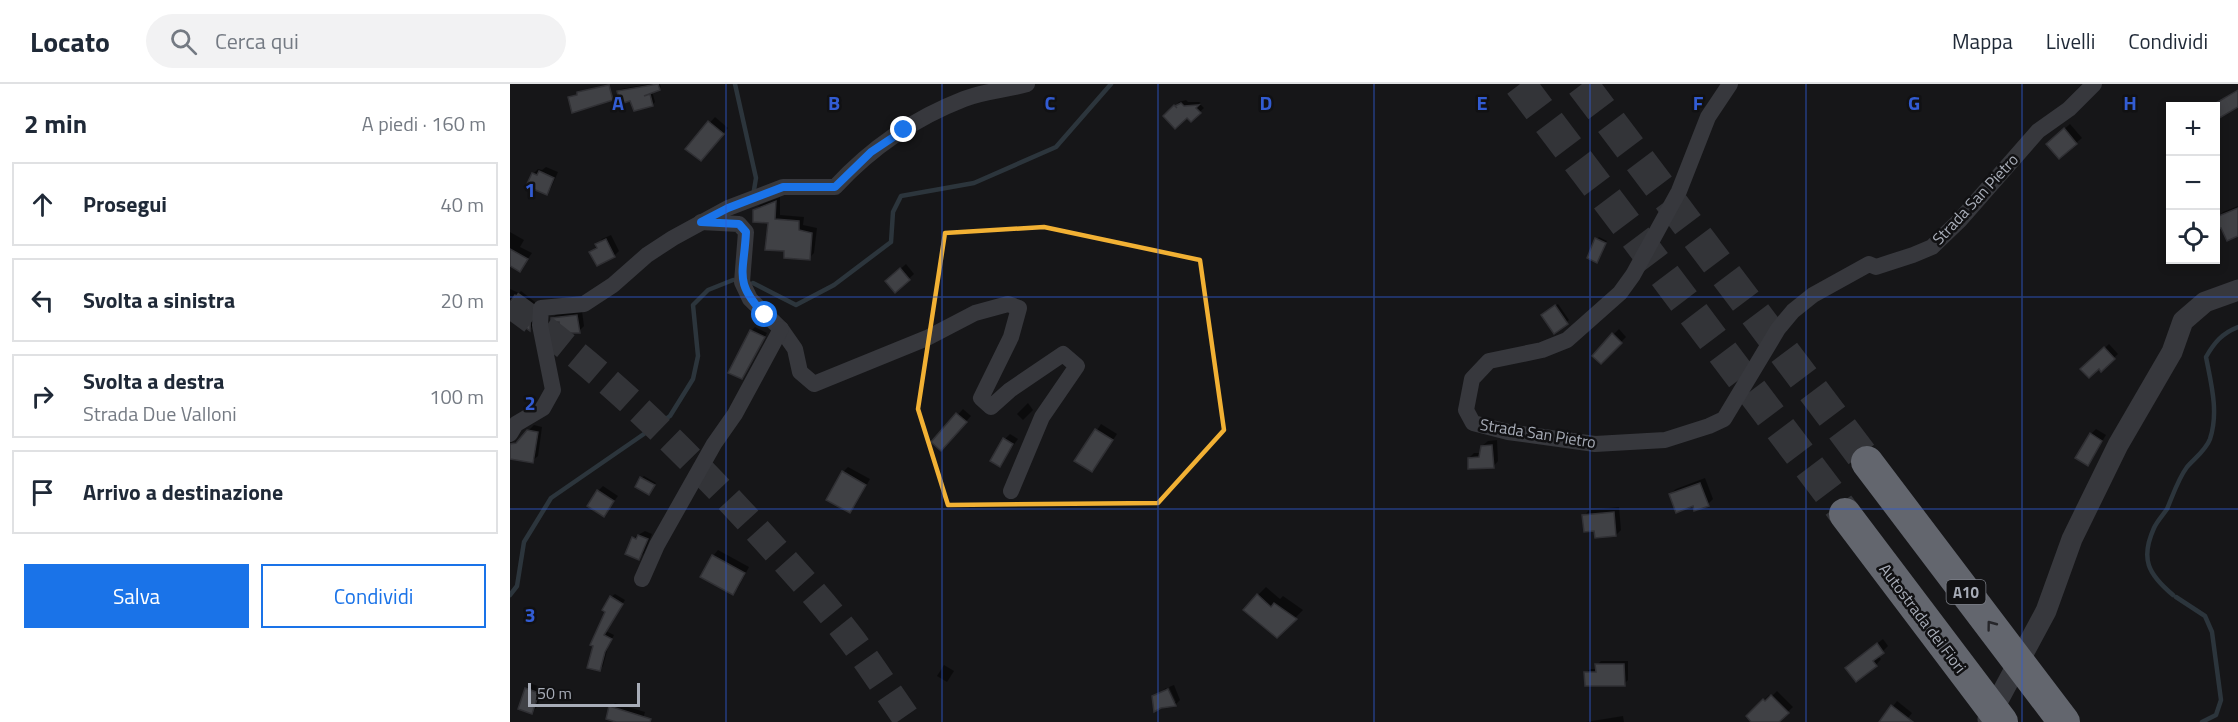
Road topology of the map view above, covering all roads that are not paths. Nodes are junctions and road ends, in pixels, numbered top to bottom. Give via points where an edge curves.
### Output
1 (1027, 84) edge
2 (1730, 84) edge
3 (2094, 84) edge
4 (701, 222) junction
5 (2238, 290) edge
6 (781, 329) junction
7 (510, 434) edge
8 (1867, 462) tunnel mouth
9 (1011, 491) dead end
10 (1845, 514) tunnel mouth
11 (642, 579) dead end
12 (1987, 722) edge
13 (2002, 722) edge
14 (2064, 722) edge

1 - 4 street via 966,98 932,115 871,152 835,187 783,187
2 - 3 street, Strada San Pietro via 1708,117 1679,191 1620,293 1568,340 1489,361 1472,379 1466,410 1473,423 1595,444 1665,440 1724,419 1778,328 1793,312 1822,289 1869,264 1876,267 1932,247 2038,131 2069,109
4 - 6 street via 744,227 742,282 750,299
4 - 7 street via 647,255 614,285 584,304 541,308 540,325 553,390 543,408 516,424
5 - 12 street via 2205,302 2183,321 2172,352 2118,445 2072,539 2046,611
6 - 9 street via 795,349 800,372 814,384 927,338 975,313 1008,304 1019,308 1011,337 981,398 991,407 1063,354 1077,366 1042,417
6 - 11 street via 657,545
14 -> 8 highway, A10, bridge
10 - 13 highway, Autostrada dei Fiori, bridge

